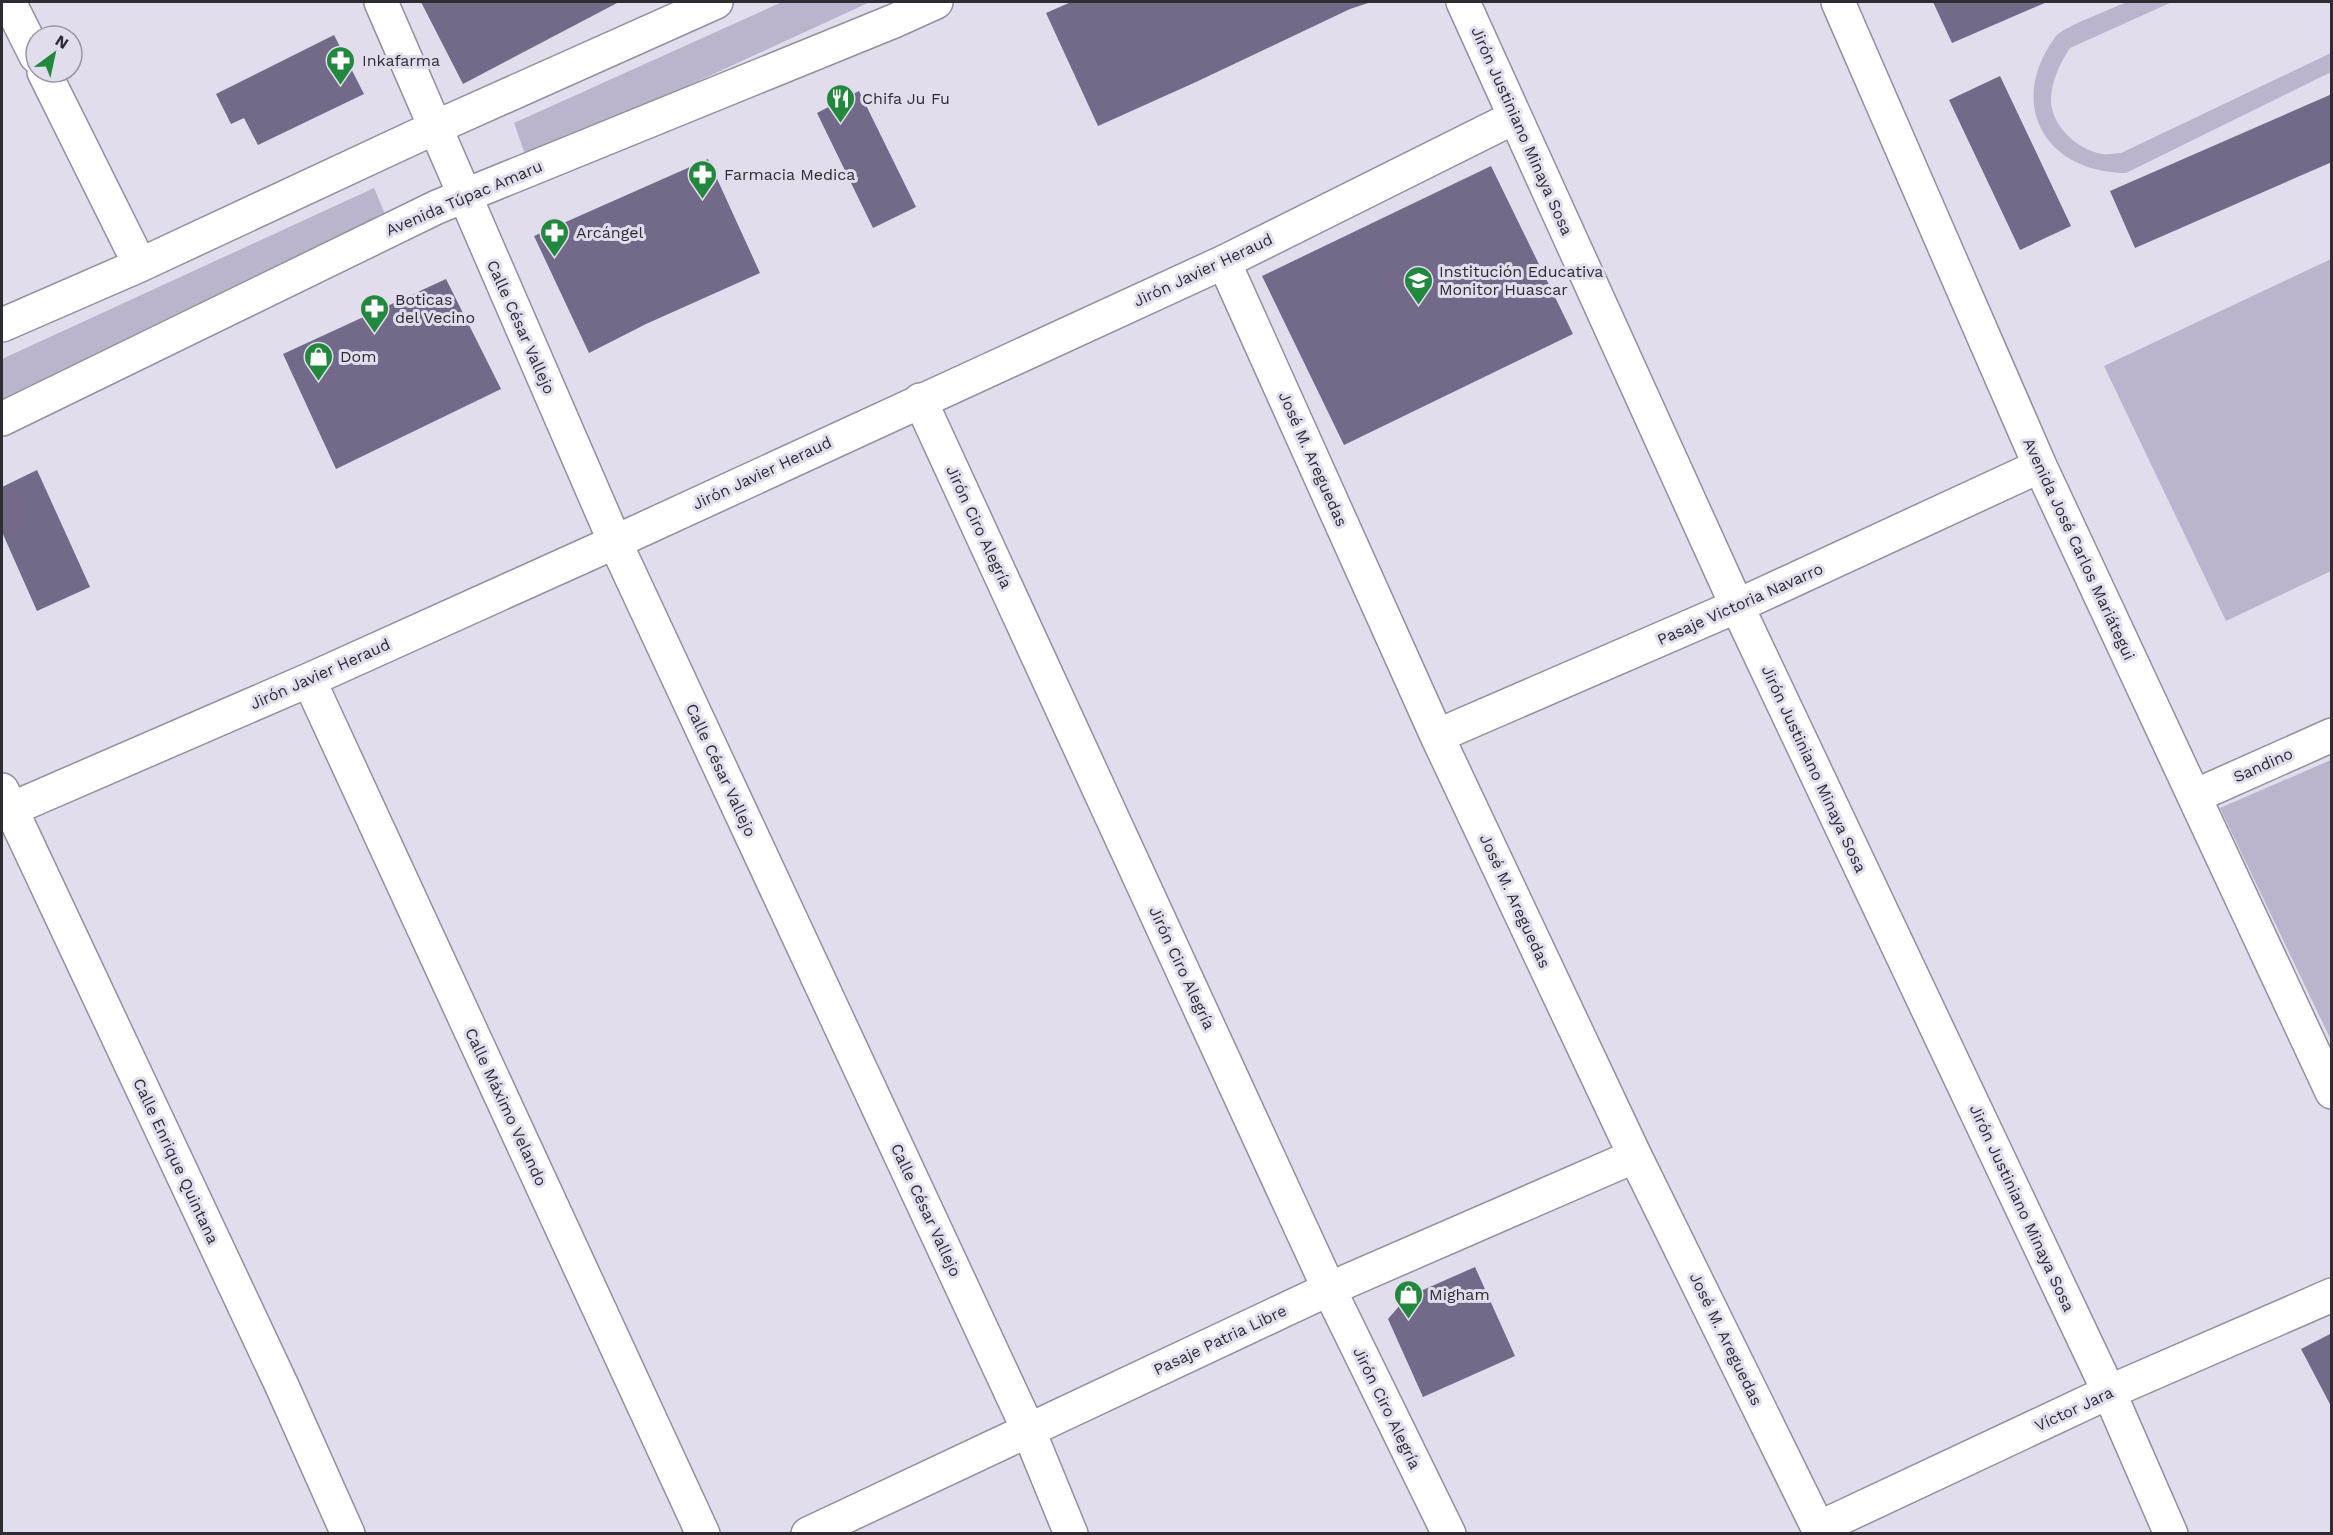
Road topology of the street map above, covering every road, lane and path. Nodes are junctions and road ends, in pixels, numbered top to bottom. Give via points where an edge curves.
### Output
1 (9, 2) edge
2 (381, 2) edge
3 (716, 2) edge
4 (936, 2) edge
5 (1463, 2) edge
6 (1838, 2) edge
7 (24, 32) edge
8 (50, 84) edge
9 (1515, 117) junction
10 (434, 128) junction
11 (464, 196) junction
12 (1224, 262) junction
13 (140, 265) junction
14 (2, 325) edge
15 (920, 400) junction
16 (2, 419) edge
17 (2040, 466) junction
18 (615, 542) junction
19 (1737, 606) junction
20 (309, 680) junction
21 (2331, 735) edge
22 (1437, 736) junction
23 (2195, 796) junction
24 (4, 804) edge
25 (2331, 1092) edge
26 (1635, 1156) junction
27 (1329, 1290) junction
28 (2331, 1295) edge
29 (2109, 1392) junction
30 (1028, 1429) junction
31 (1820, 1531) edge
32 (348, 1533) edge
33 (703, 1533) edge
34 (808, 1533) edge
35 (1071, 1533) edge
36 (1449, 1533) edge
37 (2171, 1533) edge

1 - 7 street
2 - 10 street, Calle César Vallejo
3 - 10 street
4 - 11 street, Avenida Túpac Amaru
5 - 9 street, Jirón Justiniano Minaya Sosa
6 - 17 street, Avenida José Carlos Mariátegui
8 - 13 street
9 - 12 street, Jirón Javier Heraud
9 - 19 street, Jirón Justiniano Minaya Sosa
10 - 11 street, Calle César Vallejo
10 - 13 street
11 - 16 street, Avenida Túpac Amaru
11 - 18 street, Calle César Vallejo
12 - 15 street, Jirón Javier Heraud
12 - 22 street, José M. Areguedas
13 - 14 street
15 - 18 street, Jirón Javier Heraud
15 - 27 street, Jirón Ciro Alegría
17 - 19 street, Pasaje Victoria Navarro
17 - 23 street, Avenida José Carlos Mariátegui
18 - 20 street, Jirón Javier Heraud
18 - 30 street, Calle César Vallejo
19 - 22 street, Pasaje Victoria Navarro
19 - 29 street, Jirón Justiniano Minaya Sosa
20 - 24 street, Jirón Javier Heraud
20 - 33 street, Calle Máximo Velando
21 - 23 street, Sandino
22 - 26 street, José M. Areguedas
23 - 25 street, Avenida José Carlos Mariátegui
24 - 32 street, Calle Enrique Quintana
26 - 27 street, Pasaje Patria Libre
26 - 31 street, José M. Areguedas
27 - 30 street, Pasaje Patria Libre
27 - 36 street, Jirón Ciro Alegría
28 - 29 street, Víctor Jara
29 - 31 street, Víctor Jara
29 - 37 street, Jirón Justiniano Minaya Sosa
30 - 34 street, Pasaje Patria Libre
30 - 35 street, Calle César Vallejo

